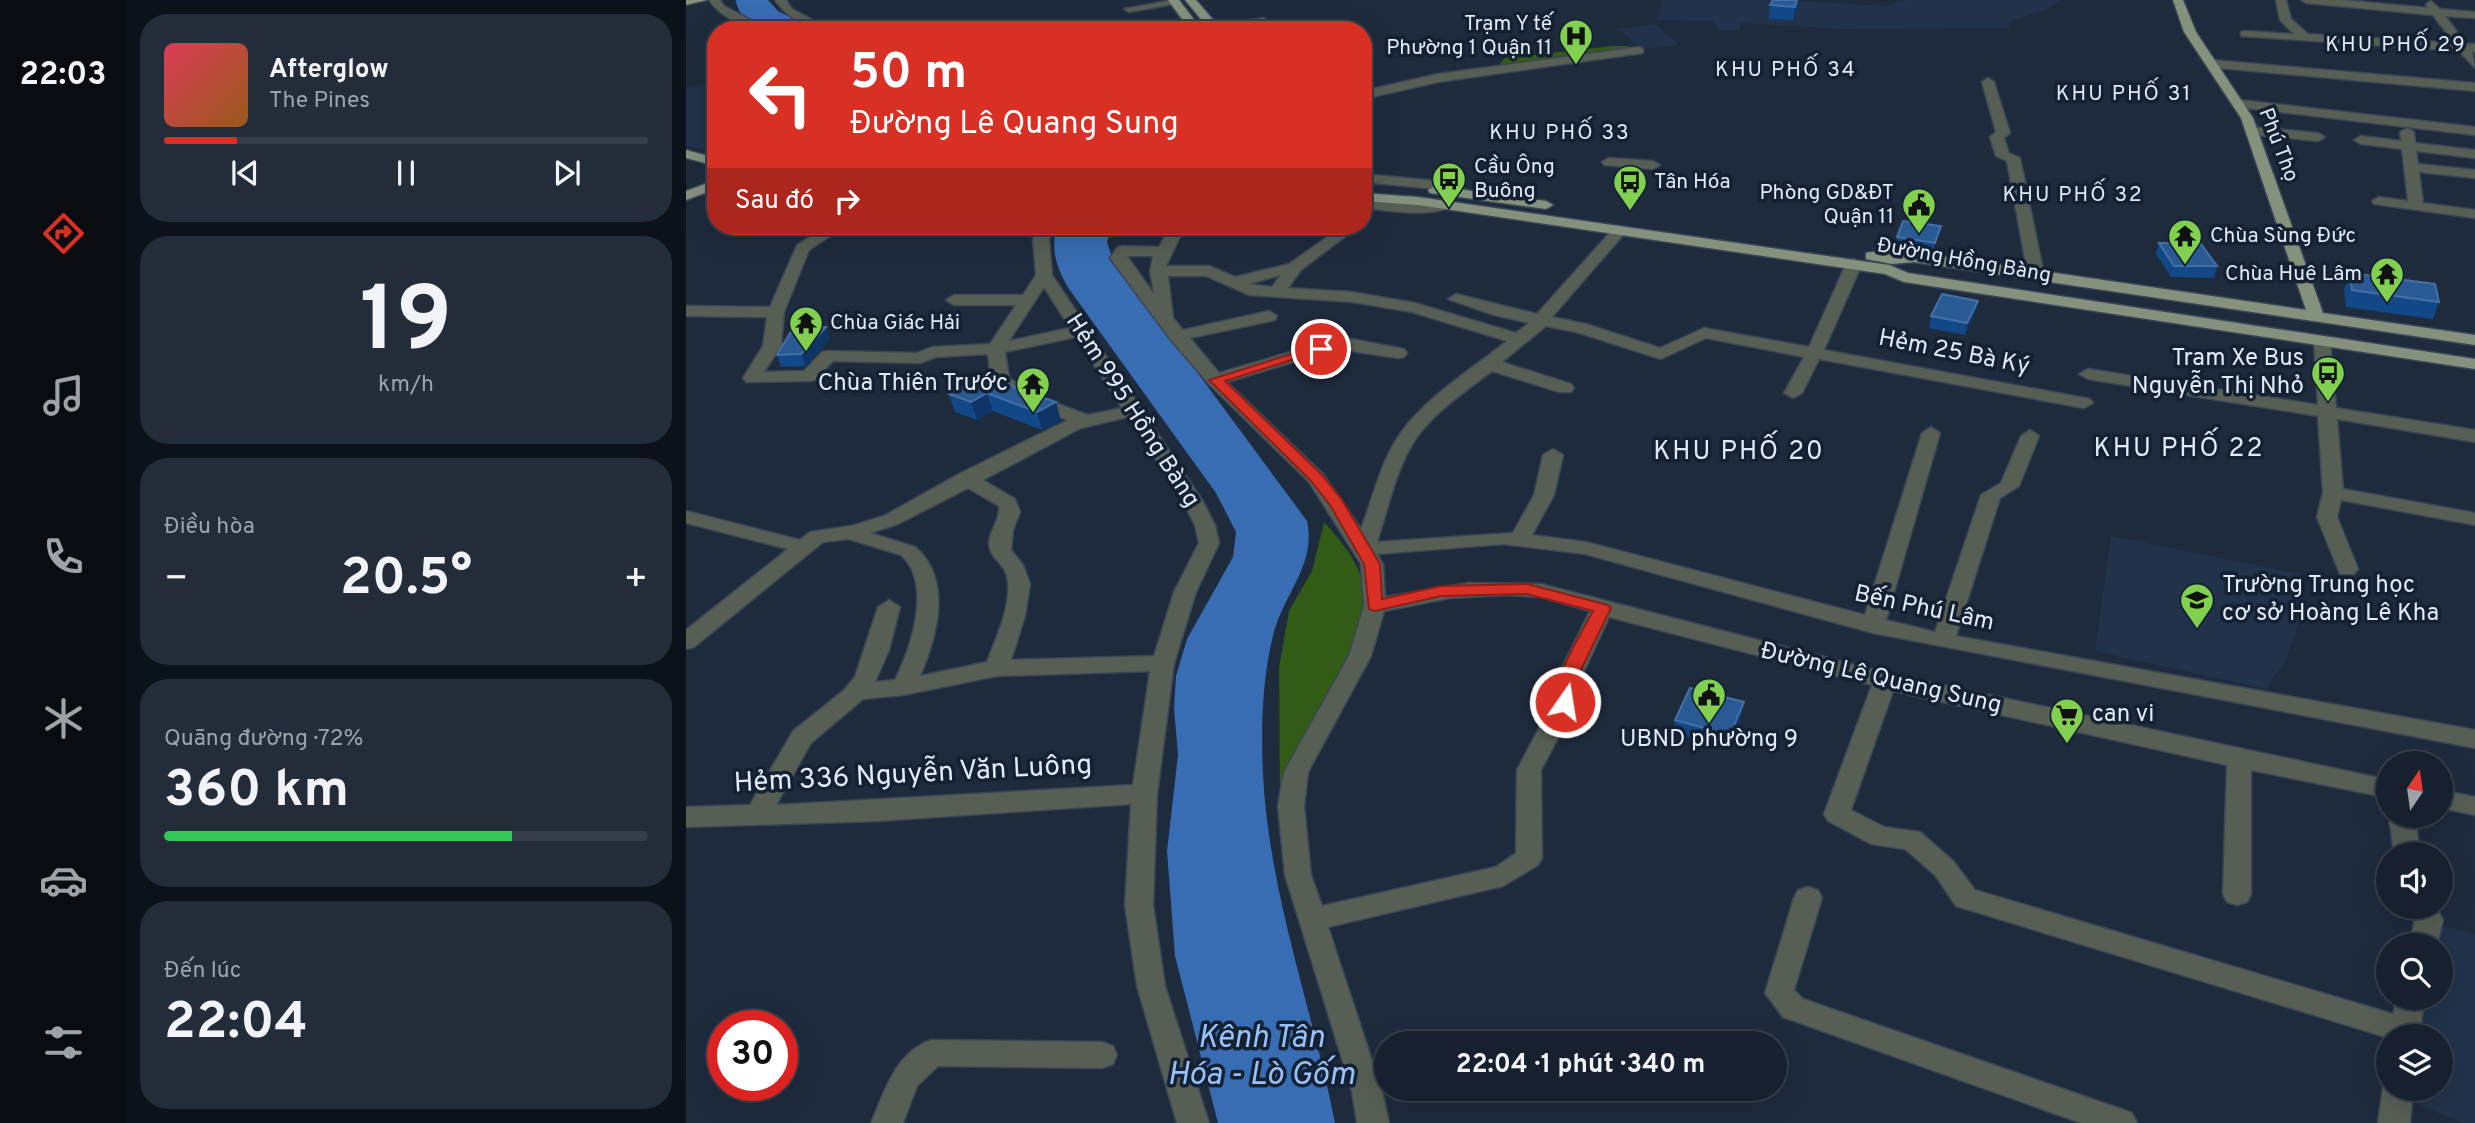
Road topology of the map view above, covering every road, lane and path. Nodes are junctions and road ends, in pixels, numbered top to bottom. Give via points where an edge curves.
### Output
1 (702, 0) edge
2 (714, 0) edge
3 (780, 0) edge
4 (1115, 0) edge
5 (1190, 0) edge
6 (2178, 0) edge
7 (2281, 0) edge
8 (2306, 0) edge
9 (686, 2) edge
10 (1174, 2) edge
11 (2433, 6) edge
12 (2475, 15) edge
13 (2388, 17) junction
14 (746, 21) edge
15 (807, 21) edge
16 (1189, 21) edge
17 (1208, 21) edge
18 (2245, 34) dead end
19 (2304, 37) junction
20 (2400, 42) junction
21 (2470, 48) edge
22 (2212, 64) junction
23 (2475, 64) edge
24 (1494, 71) junction
25 (1988, 82) dead end
26 (2475, 87) edge
27 (1372, 93) edge
28 (2240, 104) junction
29 (2406, 122) junction
30 (2252, 131) junction
31 (2475, 131) edge
32 (2318, 136) dead end
33 (2361, 140) dead end
34 (2408, 145) junction
35 (2475, 153) edge
36 (686, 154) edge
37 (707, 160) edge
38 (1609, 162) dead end
39 (707, 164) edge
40 (1653, 164) dead end
41 (686, 167) edge
42 (2411, 167) junction
43 (2475, 174) edge
44 (707, 179) edge
45 (1372, 179) edge
46 (686, 183) edge
47 (1372, 184) edge
48 (707, 188) edge
49 (1473, 194) junction
50 (686, 196) edge
51 (2379, 201) dead end
52 (1372, 204) edge
53 (1372, 205) edge
54 (1444, 205) junction
55 (2416, 206) junction
56 (2475, 214) edge
57 (1619, 231) junction
58 (823, 235) edge
59 (1043, 235) edge
60 (1172, 235) edge
61 (1339, 235) edge
62 (1161, 251) junction
63 (1854, 264) junction
64 (1890, 265) junction
65 (1295, 267) junction
66 (1158, 271) junction
67 (1044, 275) junction
68 (1963, 275) junction
69 (2036, 275) junction
70 (1236, 282) junction
71 (1278, 291) junction
72 (1456, 299) dead end
73 (954, 300) dead end
74 (1026, 300) junction
75 (686, 311) edge
76 (776, 312) junction
77 (1269, 316) dead end
78 (2317, 318) junction
79 (1164, 319) junction
80 (1542, 321) junction
81 (1080, 331) junction
82 (2413, 332) junction
83 (2475, 334) edge
84 (1177, 336) junction
85 (1517, 339) junction
86 (2322, 341) junction
87 (2475, 344) edge
88 (995, 349) junction
89 (1815, 351) junction
90 (1398, 353) dead end
91 (2475, 355) edge
92 (2475, 364) edge
93 (1489, 365) junction
94 (2088, 374) dead end
95 (1215, 380) junction
96 (1565, 388) dead end
97 (1793, 393) dead end
98 (2084, 403) dead end
99 (1132, 411) junction
100 (2326, 412) junction
101 (1086, 421) junction
102 (1931, 433) dead end
103 (2029, 436) dead end
104 (2475, 436) edge
105 (1553, 455) dead end
106 (966, 478) junction
107 (2333, 493) junction
108 (2475, 519) edge
109 (691, 525) edge
110 (853, 532) junction
111 (1520, 539) junction
112 (803, 547) junction
113 (1364, 550) junction
114 (2347, 569) dead end
115 (1375, 606) junction
116 (890, 607) dead end
117 (1602, 608) junction
118 (1873, 626) junction
119 (1943, 641) junction
120 (686, 642) edge
121 (1163, 663) junction
122 (997, 668) junction
123 (1885, 681) junction
124 (903, 687) junction
125 (856, 692) junction
126 (2475, 739) edge
127 (2239, 759) junction
128 (2376, 786) edge
129 (1144, 794) junction
130 (2454, 802) edge
131 (2475, 806) edge
132 (757, 815) junction
133 (686, 817) edge
134 (2237, 894) dead end
135 (1808, 898) dead end
136 (1311, 920) junction
137 (2376, 1024) edge
138 (1102, 1055) dead end
139 (2397, 1101) edge
140 (887, 1123) edge
141 (1193, 1123) edge
142 (1373, 1123) edge
143 (2121, 1123) edge
144 (2394, 1123) edge

1 - 9 main road
2 - 14 street
3 - 15 street via 788,11
4 - 10 street via 1130,15
5 - 17 main road
6 - 22 main road, Phú Thọ via 2188,31
7 - 19 street via 2286,20
8 - 13 street
10 - 16 main road
11 - 12 street
11 - 13 street
11 - 21 street
13 - 20 street
18 - 19 street
19 - 20 street via 2348,35
20 - 21 street
21 - 23 street
22 - 26 street
22 - 28 main road, Phú Thọ
24 - 24 street via 1598,56 1639,51 1617,44 1503,57 1494,62
24 - 27 street
25 - 69 street via 2001,121 2003,133 1997,137 2003,156 2013,158
28 - 29 street
28 - 30 main road, Phú Thọ
29 - 31 street
29 - 34 street
30 - 32 street
30 - 78 main road, Phú Thọ
33 - 34 street
34 - 35 street
34 - 42 street
36 - 37 main road
38 - 40 street
39 - 41 main road
42 - 43 street
42 - 55 street
44 - 46 main road
45 - 49 street, Đường Hồng Bàng via 1437,185
47 - 49 main road, Đường Hồng Bàng
48 - 50 main road
49 - 64 main road, Đường Hồng Bàng
51 - 55 street
52 - 54 main road, Đường Hồng Bàng
53 - 54 street, Đường Hồng Bàng
54 - 57 main road, Đường Hồng Bàng
55 - 56 street
57 - 63 main road, Đường Hồng Bàng
57 - 80 street
58 - 76 street via 802,248
59 - 67 street, Hẻm 995 Hồng Bàng
60 - 62 street
61 - 65 street
62 - 66 street
62 - 79 street via 1122,251 1118,258
63 - 64 main road, Đường Hồng Bàng
63 - 89 street
64 - 68 main road
64 - 69 main road, Đường Hồng Bàng via 1914,257
64 - 86 main road, Đường Hồng Bàng via 1904,277
65 - 70 street
65 - 71 street
66 - 70 street via 1209,271
66 - 79 street
67 - 74 street
67 - 81 street, Hẻm 995 Hồng Bàng
68 - 87 main road
68 - 91 main road
69 - 78 main road, Đường Hồng Bàng
70 - 71 street via 1250,290
71 - 85 street via 1415,308
72 - 80 street
73 - 74 street
74 - 88 street
75 - 76 street
76 - 88 street via 772,346 752,379 809,376 828,356 920,358 933,352
77 - 84 street
78 - 82 main road, Đường Hồng Bàng
79 - 84 street
80 - 85 street
80 - 89 street, Hẻm 25 Bà Ký via 1661,354 1704,333
81 - 88 street
81 - 99 street, Hẻm 995 Hồng Bàng
82 - 83 main road
82 - 87 main road, Đường Hồng Bàng
84 - 95 street
85 - 93 street
86 - 92 main road, Đường Hồng Bàng
86 - 100 street
88 - 101 street, Hẻm 995 Hồng Bàng via 1002,383
89 - 97 street
89 - 98 street, Hẻm 25 Bà Ký
90 - 95 street via 1335,344
93 - 96 street
93 - 113 street via 1409,435
94 - 100 street
95 - 113 street via 1316,478
99 - 101 street
99 - 121 street, Hẻm 995 Hồng Bàng via 1192,500 1209,543 1185,592
100 - 104 street
100 - 107 street
101 - 106 street
102 - 118 street
103 - 119 street via 2009,486 1991,495
105 - 111 street via 1544,495
106 - 110 street via 891,520
106 - 122 street via 1008,503 1010,512 998,536 1000,554 1015,570 1019,585
107 - 108 street
107 - 114 street via 2327,517
109 - 112 street
110 - 112 street via 829,533
110 - 124 street via 879,546 909,551 928,591 922,649
111 - 113 street, Bến Phú Lâm
111 - 118 street, Bến Phú Lâm via 1586,548
112 - 120 street
113 - 115 street via 1372,564
115 - 117 street, Đường Lê Quang Sung via 1441,591 1527,589
115 - 136 street via 1360,656 1296,772 1291,828
116 - 125 street via 871,670
117 - 123 street, Đường Lê Quang Sung
117 - 136 street via 1568,680 1565,702 1529,770 1529,858 1503,876
118 - 119 street, Bến Phú Lâm
119 - 126 street, Bến Phú Lâm
121 - 122 street
121 - 129 street, Hẻm 995 Hồng Bàng
122 - 124 street
123 - 127 street, Đường Lê Quang Sung
123 - 137 street via 1837,814 1880,838 1911,839 1944,869 1966,898
124 - 125 street
125 - 132 street via 802,737
127 - 128 street, Đường Lê Quang Sung
127 - 134 street
129 - 132 street, Hẻm 336 Nguyễn Văn Luông
129 - 141 street, Hẻm 995 Hồng Bàng via 1141,915 1151,986
130 - 131 street
132 - 133 street, Hẻm 336 Nguyễn Văn Luông
135 - 143 street via 1779,993 1793,1008
136 - 142 street via 1367,1091
138 - 140 street via 931,1053 905,1078
139 - 144 street

